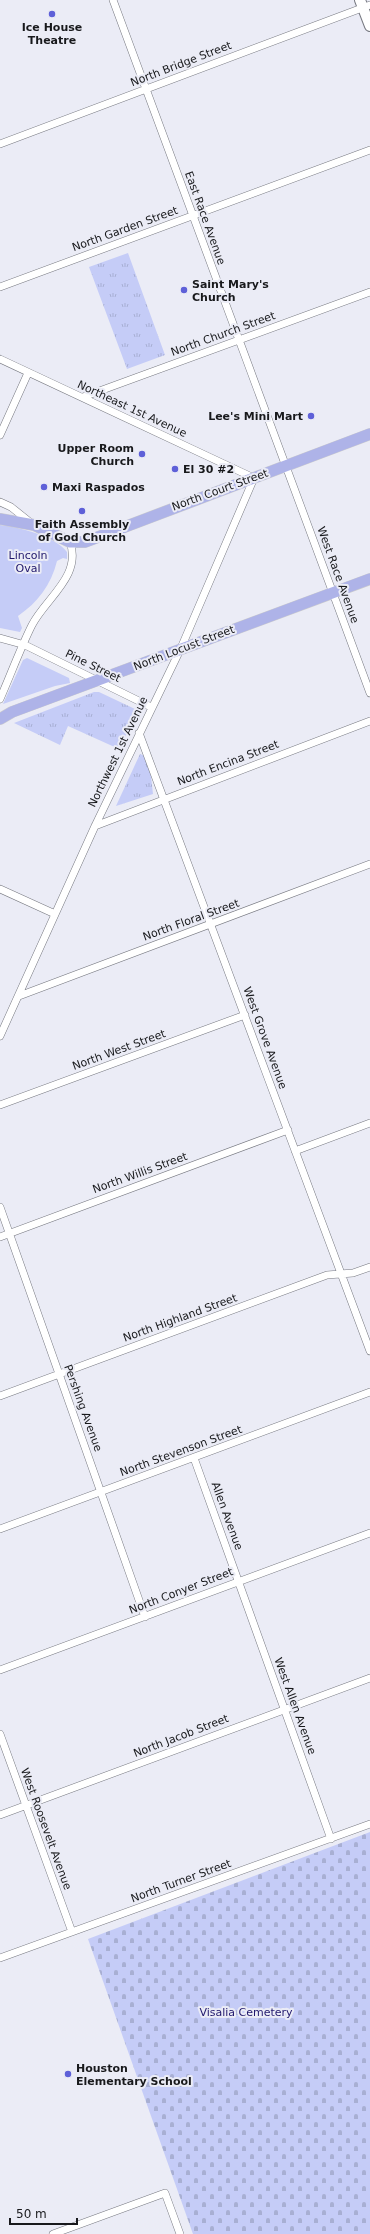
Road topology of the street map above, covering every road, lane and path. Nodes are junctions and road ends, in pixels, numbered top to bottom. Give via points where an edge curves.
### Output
1 (113, 0) edge
2 (365, 4) edge
3 (370, 26) edge
4 (146, 88) junction
5 (0, 144) edge
6 (370, 150) edge
7 (193, 216) junction
8 (0, 287) edge
9 (370, 292) edge
10 (239, 340) junction
11 (0, 359) edge
12 (28, 373) junction
13 (83, 397) junction
14 (370, 434) edge
15 (0, 435) edge
16 (285, 466) junction
17 (254, 478) junction
18 (0, 502) edge
19 (0, 519) edge
20 (34, 525) junction
21 (70, 542) junction
22 (370, 579) edge
23 (333, 592) junction
24 (0, 638) edge
25 (24, 645) junction
26 (181, 648) junction
27 (97, 680) junction
28 (370, 693) edge
29 (0, 699) edge
30 (151, 706) junction
31 (0, 720) edge
32 (370, 721) edge
33 (139, 733) junction
34 (164, 798) junction
35 (95, 826) junction
36 (370, 864) edge
37 (0, 890) edge
38 (55, 914) junction
39 (211, 923) junction
40 (19, 996) junction
41 (245, 1015) junction
42 (0, 1036) edge
43 (0, 1105) edge
44 (370, 1123) edge
45 (288, 1130) junction
46 (296, 1151) junction
47 (0, 1207) edge
48 (10, 1234) junction
49 (0, 1237) edge
50 (370, 1267) edge
51 (341, 1274) junction
52 (370, 1351) edge
53 (59, 1374) junction
54 (370, 1392) edge
55 (0, 1396) edge
56 (194, 1458) junction
57 (101, 1492) junction
58 (0, 1529) edge
59 (370, 1533) edge
60 (239, 1581) junction
61 (145, 1617) junction
62 (0, 1670) edge
63 (370, 1678) edge
64 (285, 1709) junction
65 (0, 1734) edge
66 (26, 1806) junction
67 (0, 1815) edge
68 (370, 1824) edge
69 (331, 1839) junction
70 (72, 1932) junction
71 (0, 1958) edge
72 (53, 2234) edge
73 (180, 2234) edge

1 - 4 street, East Race Avenue
2 - 3 street
2 - 4 street, North Bridge Street
4 - 5 street, North Bridge Street
4 - 7 street, East Race Avenue
6 - 7 street, North Garden Street
7 - 8 street, North Garden Street
7 - 10 street, East Race Avenue
9 - 10 street, North Church Street
10 - 13 street, North Church Street
10 - 16 street, East Race Avenue
11 - 12 street, Northeast 1st Avenue
12 - 13 street, Northeast 1st Avenue
12 - 15 street
13 - 17 street, Northeast 1st Avenue
14 - 16 main road, North Court Street
16 - 17 main road, North Court Street
16 - 23 street, West Race Avenue
17 - 21 main road, North Court Street via 85,542
17 - 26 street, Northwest 1st Avenue
18 - 20 street via 11,507
19 - 20 main road
20 - 21 main road
21 - 25 street via 72,558 67,576 32,624
22 - 23 main road, North Locust Street
23 - 26 main road, North Locust Street
23 - 28 street, West Race Avenue
24 - 25 street
25 - 27 street, Pine Street
25 - 29 street
26 - 27 main road, North Locust Street
26 - 30 street, Northwest 1st Avenue
27 - 30 street, Pine Street
27 - 31 main road, North Locust Street via 12,712
30 - 33 street, Northwest 1st Avenue
32 - 34 street, North Encina Street
33 - 34 street, West Grove Avenue
33 - 35 street, Northwest 1st Avenue
34 - 35 street, North Encina Street
34 - 39 street, West Grove Avenue
35 - 38 street, Northwest 1st Avenue
36 - 39 street, North Floral Street
37 - 38 street
38 - 40 street, Northwest 1st Avenue
39 - 40 street, North Floral Street
39 - 41 street, West Grove Avenue
40 - 42 street, Northwest 1st Avenue
41 - 43 street, North West Street
41 - 45 street, West Grove Avenue
44 - 46 street
45 - 46 street, West Grove Avenue
45 - 48 street, North Willis Street
46 - 51 street, West Grove Avenue
47 - 48 street, Pershing Avenue
48 - 49 street, North Willis Street
48 - 53 street, Pershing Avenue
50 - 51 street, North Highland Street via 353,1274
51 - 52 street, West Grove Avenue
51 - 53 street, North Highland Street via 327,1275
53 - 55 street, North Highland Street
53 - 57 street, Pershing Avenue
54 - 56 street, North Stevenson Street
56 - 57 street, North Stevenson Street
56 - 60 street, Allen Avenue
57 - 58 street, North Stevenson Street
57 - 61 street, Pershing Avenue
59 - 60 street, North Conyer Street
60 - 61 street, North Conyer Street
60 - 64 street, West Allen Avenue
61 - 62 street, North Conyer Street
63 - 64 street, North Jacob Street
64 - 66 street, North Jacob Street
64 - 69 street, West Allen Avenue
65 - 66 street, West Roosevelt Avenue
66 - 67 street, North Jacob Street
66 - 70 street, West Roosevelt Avenue
68 - 69 street, North Turner Street
69 - 70 street, North Turner Street
70 - 71 street, North Turner Street
72 - 73 street via 165,2193

